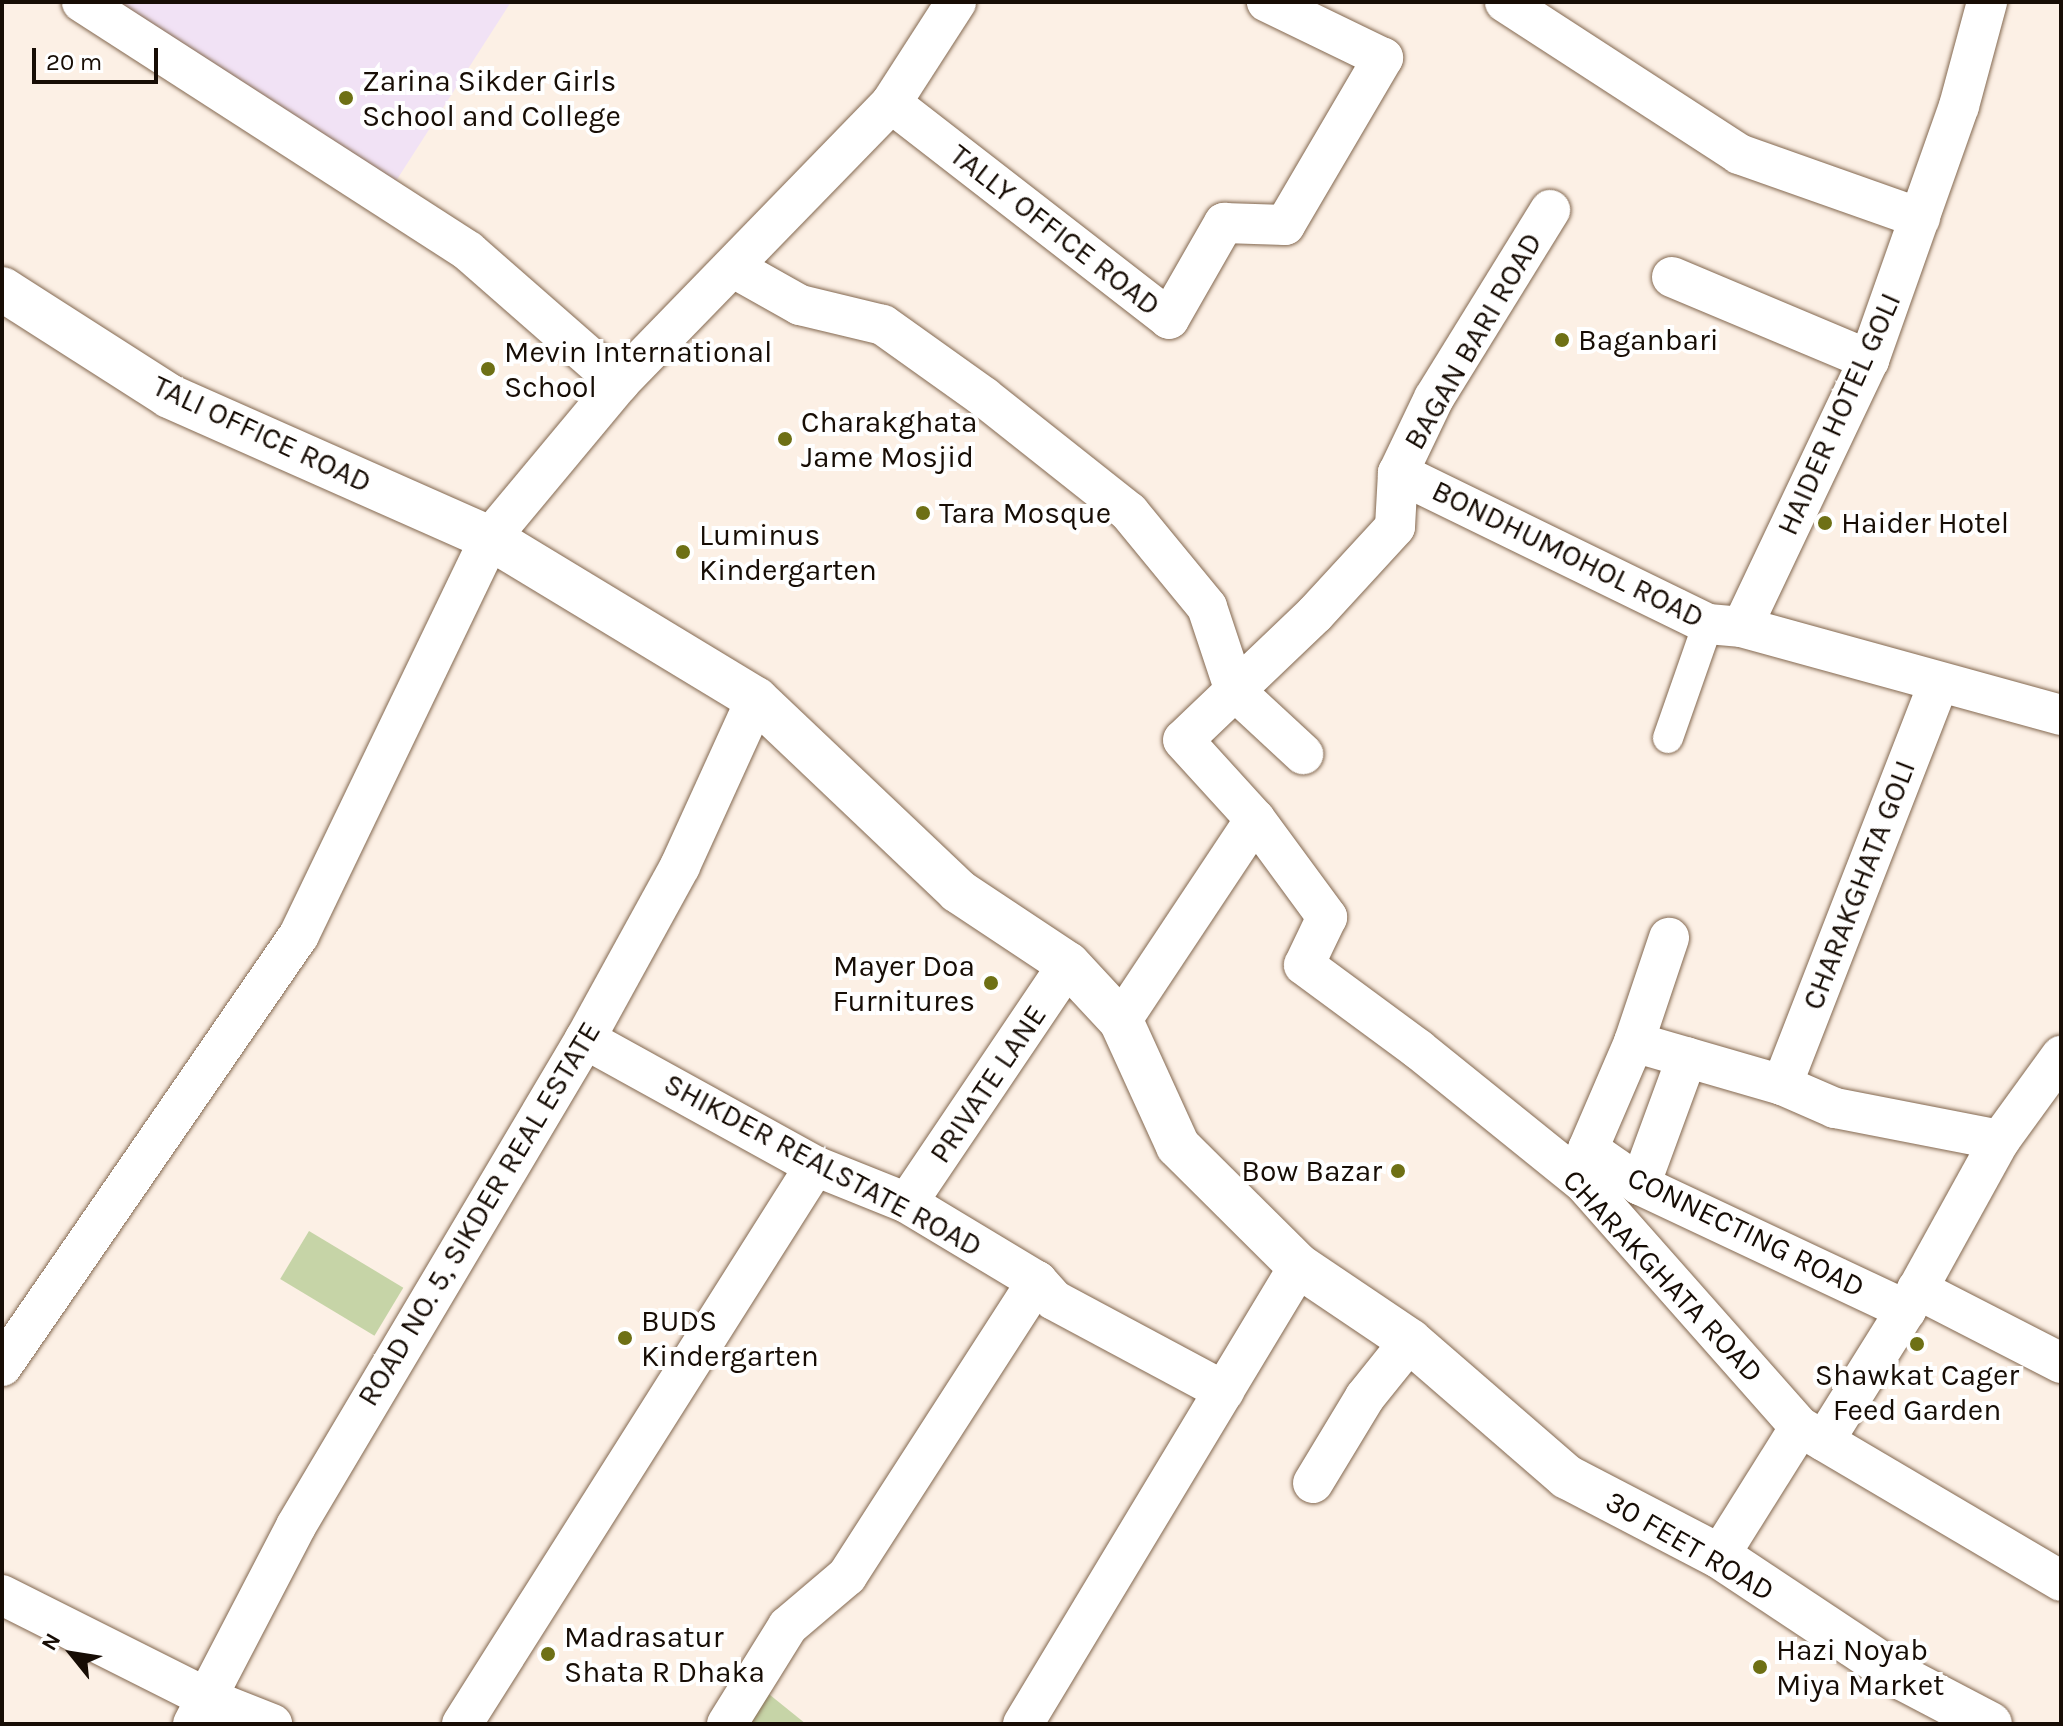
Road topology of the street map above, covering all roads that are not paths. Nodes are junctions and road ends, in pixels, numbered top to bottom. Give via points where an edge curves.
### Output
1 (82, 2) edge
2 (956, 2) edge
3 (1267, 2) edge
4 (1505, 2) edge
5 (1987, 2) edge
6 (891, 103) junction
7 (1550, 210) dead end
8 (1920, 218) junction
9 (734, 268) junction
10 (1672, 277) dead end
11 (2, 289) edge
12 (1869, 360) junction
13 (619, 383) junction
14 (1398, 473) junction
15 (490, 538) junction
16 (1725, 626) junction
17 (1938, 685) junction
18 (1235, 691) junction
19 (756, 699) junction
20 (2061, 715) edge
21 (1668, 738) dead end
22 (1303, 754) dead end
23 (1255, 819) junction
24 (1669, 938) dead end
25 (1068, 964) junction
26 (1121, 1021) junction
27 (585, 1039) junction
28 (1634, 1042) junction
29 (2061, 1056) edge
30 (1687, 1057) junction
31 (1765, 1080) junction
32 (2000, 1140) junction
33 (815, 1166) junction
34 (1586, 1166) junction
35 (1640, 1185) junction
36 (907, 1203) junction
37 (1299, 1266) junction
38 (1037, 1281) junction
39 (1912, 1300) junction
40 (1410, 1341) junction
41 (2061, 1363) edge
42 (2, 1366) edge
43 (1224, 1391) junction
44 (1812, 1434) junction
45 (1313, 1483) dead end
46 (1719, 1556) junction
47 (2061, 1581) edge
48 (2, 1595) edge
49 (201, 1711) edge
50 (272, 1724) edge
51 (462, 1724) edge
52 (727, 1724) edge
53 (1023, 1724) edge
54 (1990, 1724) edge

1 - 13 street via 468,251
2 - 6 street
3 - 6 street, TALLY OFFICE ROAD via 1383,58 1285,225 1224,223 1169,319
4 - 8 street via 1739,154
5 - 8 street, HAIDER HOTEL GOLI via 1959,106
6 - 9 street
7 - 14 street, BAGAN BARI ROAD via 1434,398
8 - 12 street, HAIDER HOTEL GOLI
9 - 13 street
9 - 18 street via 800,305 883,325 1129,512 1207,607
10 - 12 street
11 - 15 street, TALI OFFICE ROAD via 169,396
12 - 16 street, HAIDER HOTEL GOLI
13 - 15 street
14 - 16 street, BONDHUMOHOL ROAD
14 - 18 street, BONDHUMOHOL ROAD via 1395,527
15 - 19 street, TALI OFFICE ROAD
15 - 42 street via 299,935
16 - 17 street, BONDHUMOHOL ROAD
16 - 21 street
17 - 20 street, BONDHUMOHOL ROAD
17 - 31 street, CHARAKGHATA GOLI
18 - 22 street
18 - 23 street, BONDHUMOHOL ROAD via 1183,740
19 - 25 street, TALI OFFICE ROAD via 958,891
19 - 27 street, ROAD NO. 5, SIKDER REAL ESTATE via 680,866
23 - 26 street
23 - 34 street, CHARAKGHATA ROAD via 1327,917 1304,965
24 - 28 street
25 - 26 street, 30 FEET ROAD
25 - 36 street, PRIVATE LANE
26 - 37 street, 30 FEET ROAD via 1178,1146
27 - 33 street, SHIKDER REALSTATE ROAD
27 - 49 street, ROAD NO. 5, SIKDER REAL ESTATE via 296,1526
28 - 30 street
28 - 34 street
29 - 32 street
30 - 31 street
30 - 35 street
31 - 32 street via 1835,1108
32 - 39 street
33 - 36 street, SHIKDER REALSTATE ROAD
33 - 51 street
34 - 35 street, CONNECTING ROAD
34 - 44 street, CHARAKGHATA ROAD
35 - 39 street, CONNECTING ROAD
36 - 38 street, SHIKDER REALSTATE ROAD
37 - 40 street, 30 FEET ROAD
37 - 43 street
38 - 43 street, SHIKDER REALSTATE ROAD via 1054,1300
38 - 52 street via 847,1576 788,1626
39 - 41 street, CONNECTING ROAD
39 - 44 street
40 - 45 street via 1365,1397
40 - 46 street, 30 FEET ROAD via 1567,1477
43 - 53 street
44 - 46 street
44 - 47 street, CHARAKGHATA ROAD
46 - 54 street, 30 FEET ROAD via 1904,1679
48 - 49 street
49 - 50 street

